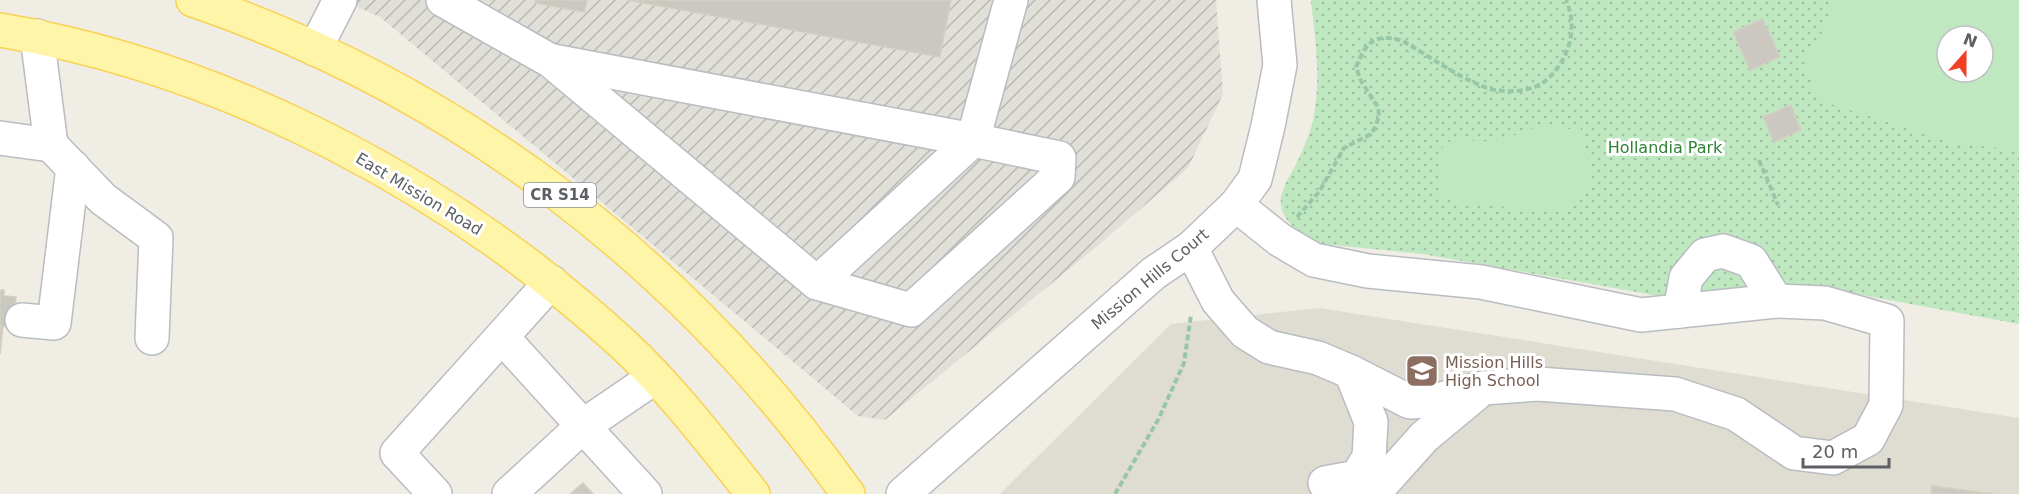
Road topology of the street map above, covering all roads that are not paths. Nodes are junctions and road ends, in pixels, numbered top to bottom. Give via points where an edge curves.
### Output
1 (193, 0) edge
2 (340, 0) edge
3 (443, 0) edge
4 (1011, 0) edge
5 (1274, 0) edge
6 (0, 30) edge
7 (37, 36) junction
8 (315, 49) junction
9 (551, 61) junction
10 (0, 138) edge
11 (973, 140) junction
12 (62, 156) junction
13 (1236, 205) junction
14 (1191, 248) junction
15 (551, 282) junction
16 (817, 283) junction
17 (1776, 301) junction
18 (1680, 311) junction
19 (22, 320) dead end
20 (502, 337) junction
21 (152, 338) dead end
22 (1351, 372) junction
23 (655, 377) junction
24 (1483, 388) junction
25 (583, 426) junction
26 (1325, 483) dead end
27 (435, 494) edge
28 (508, 494) edge
29 (645, 494) edge
30 (753, 494) edge
31 (848, 494) edge
32 (903, 494) edge
33 (1373, 494) edge

1 - 8 main road, CR S14
2 - 8 street
3 - 9 street
4 - 11 street
5 - 13 street, Mission Hills Court via 1280,65 1255,179
6 - 7 main road, East Mission Road
7 - 12 street
7 - 15 main road, East Mission Road via 144,65 243,101 319,137 439,204
8 - 31 main road, CR S14 via 394,87 473,134 526,169 621,244 714,332 765,387
9 - 11 street
9 - 16 street
10 - 12 street
11 - 16 street
11 - 16 street via 1059,158 1058,177 911,310
12 - 19 street via 54,323
12 - 21 street via 103,199 156,238
13 - 14 street, Mission Hills Court
13 - 18 street via 1314,261 1368,271 1481,282 1641,315
14 - 22 street via 1218,301 1245,332 1269,347 1318,358
14 - 32 street, Mission Hills Court via 1154,273
15 - 20 street
15 - 23 main road, East Mission Road
17 - 18 street
17 - 18 street via 1751,261 1723,251 1706,255 1686,278
17 - 24 street via 1825,303 1887,321 1886,405 1868,439 1833,458 1794,453 1736,414 1675,393 1538,384
20 - 25 street
20 - 27 street via 397,453
22 - 24 street via 1410,402 1438,400
22 - 26 street via 1371,422 1369,457 1357,477
23 - 25 street
23 - 30 main road, East Mission Road
24 - 33 street via 1424,437
25 - 28 street
25 - 29 street

